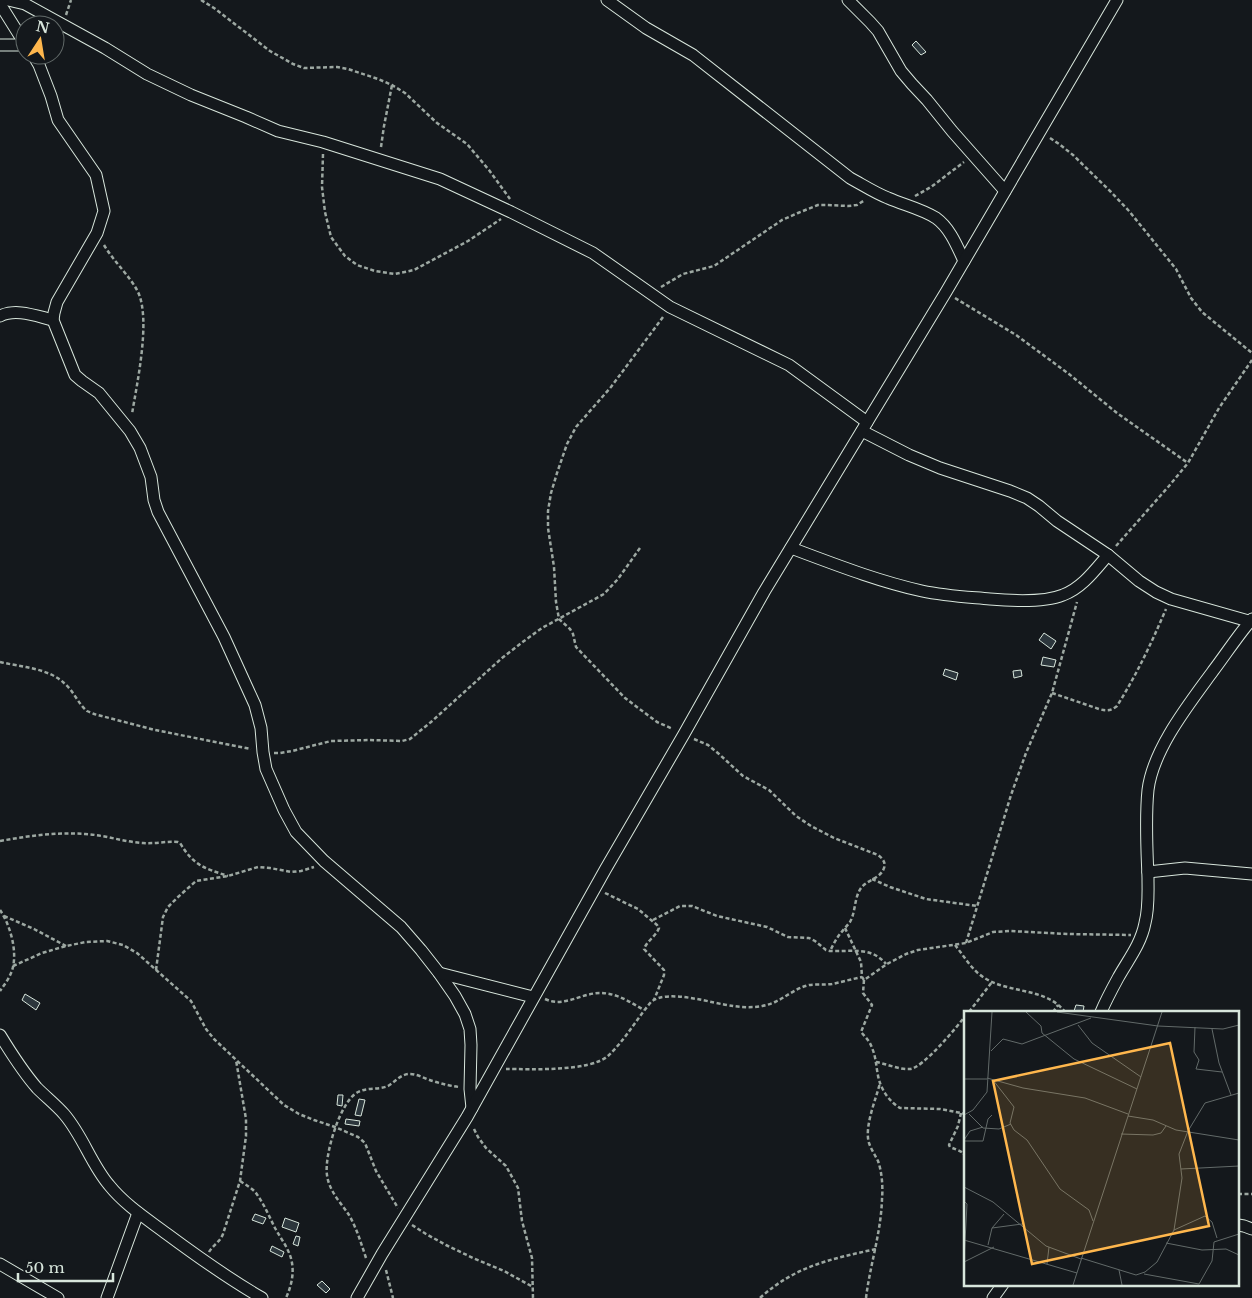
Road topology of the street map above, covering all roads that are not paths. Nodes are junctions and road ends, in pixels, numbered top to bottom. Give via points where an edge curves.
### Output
1 (8, 0) edge
2 (607, 0) edge
3 (848, 0) edge
4 (1117, 0) edge
5 (0, 4) edge
6 (15, 29) edge
7 (0, 45) edge
8 (15, 45) edge
9 (39, 65) edge
10 (1005, 191) junction
11 (964, 261) junction
12 (0, 316) edge
13 (53, 320) junction
14 (865, 427) junction
15 (791, 548) junction
16 (1108, 555) junction
17 (1251, 621) edge
18 (1148, 872) junction
19 (1252, 874) edge
20 (438, 973) junction
21 (534, 995) junction
22 (1101, 1011) edge
23 (0, 1034) edge
24 (470, 1112) junction
25 (138, 1213) junction
26 (0, 1264) edge
27 (1002, 1286) edge
28 (58, 1298) edge
29 (107, 1298) edge
30 (262, 1298) edge
31 (357, 1298) edge
32 (993, 1298) edge

1 - 14 street via 25,4 147,74 278,131 440,179 513,208 593,252 670,307 789,365
2 - 11 street via 646,28 693,55 850,178 936,219 946,229
3 - 10 street via 874,26 901,72
4 - 10 street
5 - 6 street
7 - 8 street
9 - 13 street via 58,120 96,175 104,211 97,233 57,302
10 - 11 street
11 - 14 street
12 - 13 street via 19,313
13 - 20 street via 75,375 99,393 140,448 151,477 158,512 224,637 255,705 266,768 296,832 324,861 401,927
14 - 15 street
14 - 16 street via 909,455 1027,498
15 - 16 street via 922,591 1003,600 1036,600 1063,595 1082,584
15 - 21 street
16 - 17 street via 1156,592
17 - 18 street via 1197,692 1162,748 1148,789
18 - 19 street via 1185,868
18 - 22 street via 1148,904 1142,935
20 - 21 street
20 - 24 street via 455,996 470,1029
21 - 24 street
23 - 25 street via 28,1076 76,1130 108,1184
24 - 31 street
25 - 29 street
25 - 30 street via 206,1263
26 - 28 street
27 - 32 street

